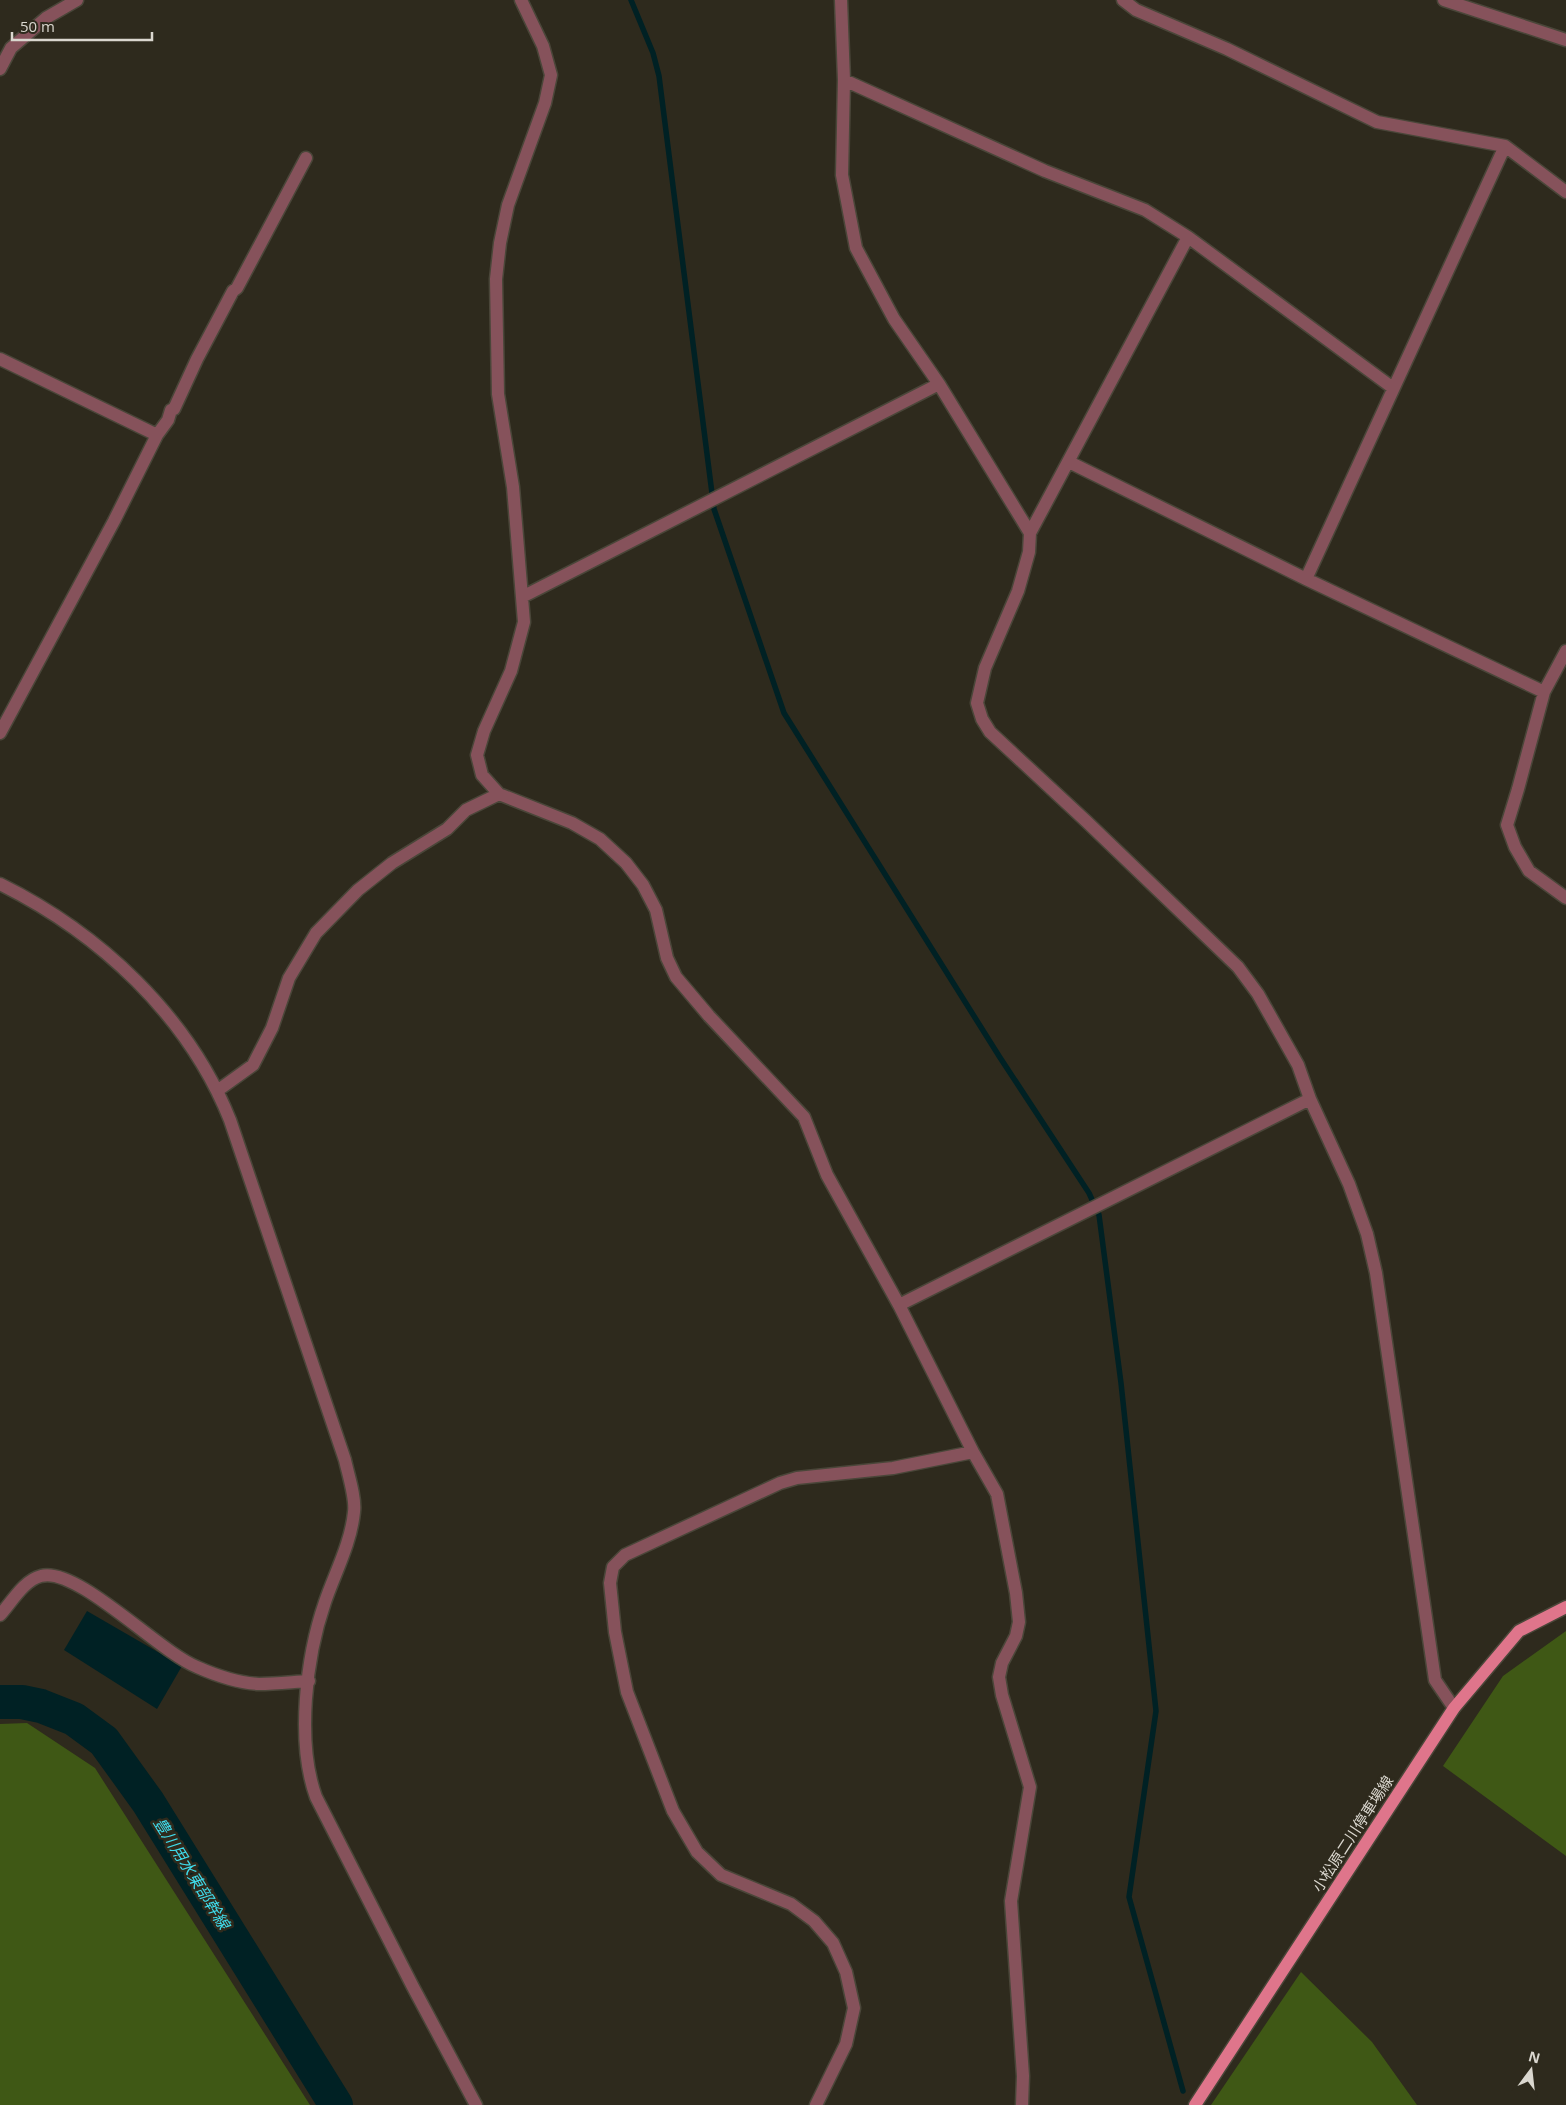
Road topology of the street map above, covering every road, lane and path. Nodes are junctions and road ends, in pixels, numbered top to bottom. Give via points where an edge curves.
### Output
1 (77, 0) edge
2 (521, 0) edge
3 (841, 0) edge
4 (1123, 0) edge
5 (1444, 0) edge
6 (1566, 40) edge
7 (0, 68) edge
8 (844, 80) junction
9 (1505, 146) junction
10 (306, 158) dead end
11 (1566, 192) edge
12 (1188, 237) junction
13 (0, 359) edge
14 (939, 384) junction
15 (1393, 388) junction
16 (157, 435) junction
17 (1069, 462) junction
18 (1030, 533) junction
19 (1306, 579) junction
20 (522, 597) junction
21 (1566, 651) edge
22 (1544, 692) junction
23 (0, 733) edge
24 (498, 794) junction
25 (0, 884) edge
26 (1566, 898) edge
27 (217, 1091) junction
28 (1310, 1099) junction
29 (899, 1304) junction
30 (973, 1452) junction
31 (1566, 1607) edge
32 (0, 1615) edge
33 (309, 1681) junction
34 (1454, 1708) junction
35 (476, 2105) edge
36 (816, 2105) edge
37 (1022, 2105) edge
38 (1195, 2105) edge

1 - 7 street via 46,18 11,48
2 - 20 street via 544,46 551,75 546,103 508,205 496,280 498,394 513,487
3 - 8 street
4 - 9 street via 1136,10 1227,49 1377,122
5 - 6 street
8 - 12 street via 1045,172 1145,210
8 - 14 street via 842,175 856,248 894,319
9 - 11 street
9 - 15 street
10 - 16 street via 197,359 174,409 170,410 168,420
12 - 15 street
12 - 17 street
13 - 16 street
14 - 18 street
14 - 20 street
15 - 19 street
16 - 23 street
17 - 18 street
17 - 19 street
18 - 28 street via 1029,552 1018,591 985,668 977,703 982,719 990,732 1238,967 1258,994 1298,1065
19 - 22 street
20 - 24 street via 524,622 512,671 484,731 477,755 482,775
21 - 22 street
22 - 26 street via 1507,825 1529,871
24 - 27 street via 466,810 447,829 392,863 358,890 316,933 289,978 272,1028 254,1065
24 - 29 street via 572,823 600,840 626,862 656,910 667,958 676,977 804,1117 826,1175
25 - 27 street via 80,931 124,968 176,1028
27 - 33 street via 248,1168 342,1450 355,1510 351,1531 324,1604
28 - 29 street
28 - 34 street via 1350,1184 1367,1234 1376,1273 1435,1680
29 - 30 street
30 - 36 street via 893,1468 797,1478 780,1483 625,1554 613,1568 610,1583 615,1632 628,1692 673,1812 697,1852 722,1875 791,1904 814,1921 833,1943 846,1972 854,2008 846,2044
30 - 37 street via 997,1494 1019,1622 999,1677 1030,1787 1011,1901 1023,2076
31 - 34 main road, 小松原二川停車場線 via 1519,1631
32 - 33 street via 28,1583 40,1576 52,1575 87,1590 195,1667 258,1684
33 - 35 street via 305,1738 310,1781 316,1797
34 - 38 main road, 小松原二川停車場線

